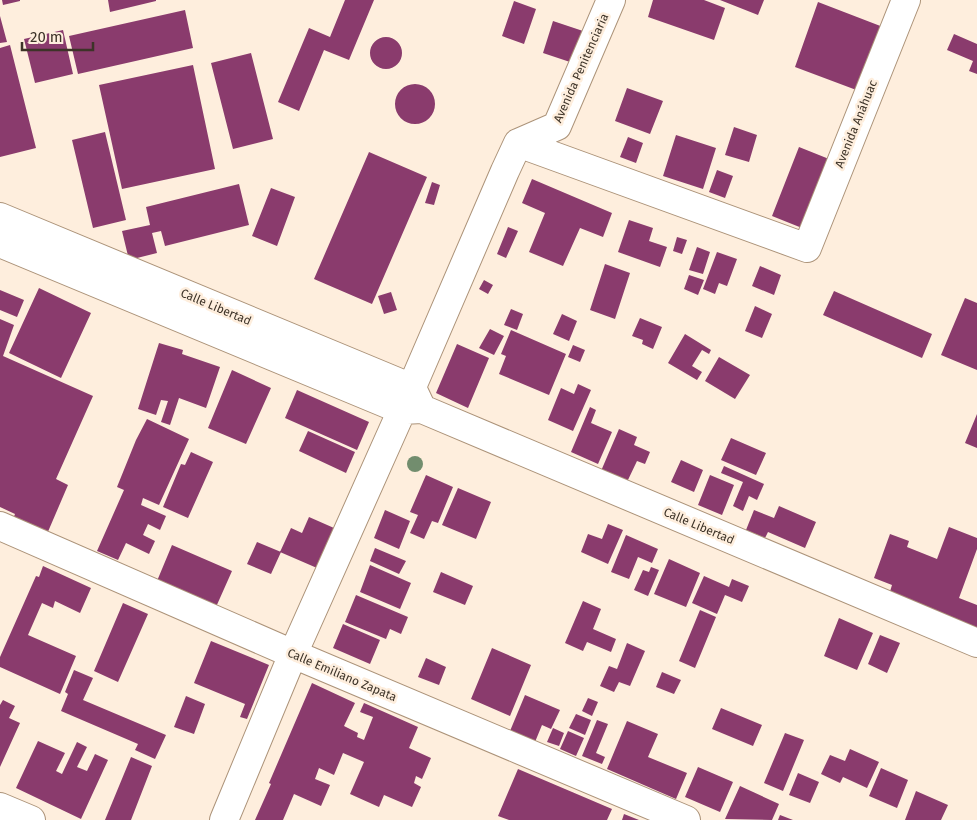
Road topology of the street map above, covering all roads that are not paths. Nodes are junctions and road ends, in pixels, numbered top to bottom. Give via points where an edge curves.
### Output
1 (611, 0) edge
2 (906, 0) edge
3 (518, 143) junction
4 (0, 217) edge
5 (0, 243) edge
6 (185, 307) junction
7 (412, 402) junction
8 (0, 526) edge
9 (977, 643) edge
10 (293, 654) junction
11 (0, 807) edge
12 (31, 820) edge
13 (224, 820) edge
14 (686, 820) edge

1 - 3 street, Avenida Penitenciaria via 557,126
2 - 3 street, Avenida Anáhuac via 807,248
3 - 7 street
4 - 6 street, Calle Libertad
5 - 6 street, Calle Libertad
6 - 7 street, Calle Libertad
7 - 9 street, Calle Libertad
7 - 10 street
8 - 10 street, Calle Emiliano Zapata
10 - 13 street
10 - 14 street, Calle Emiliano Zapata
11 - 12 street

